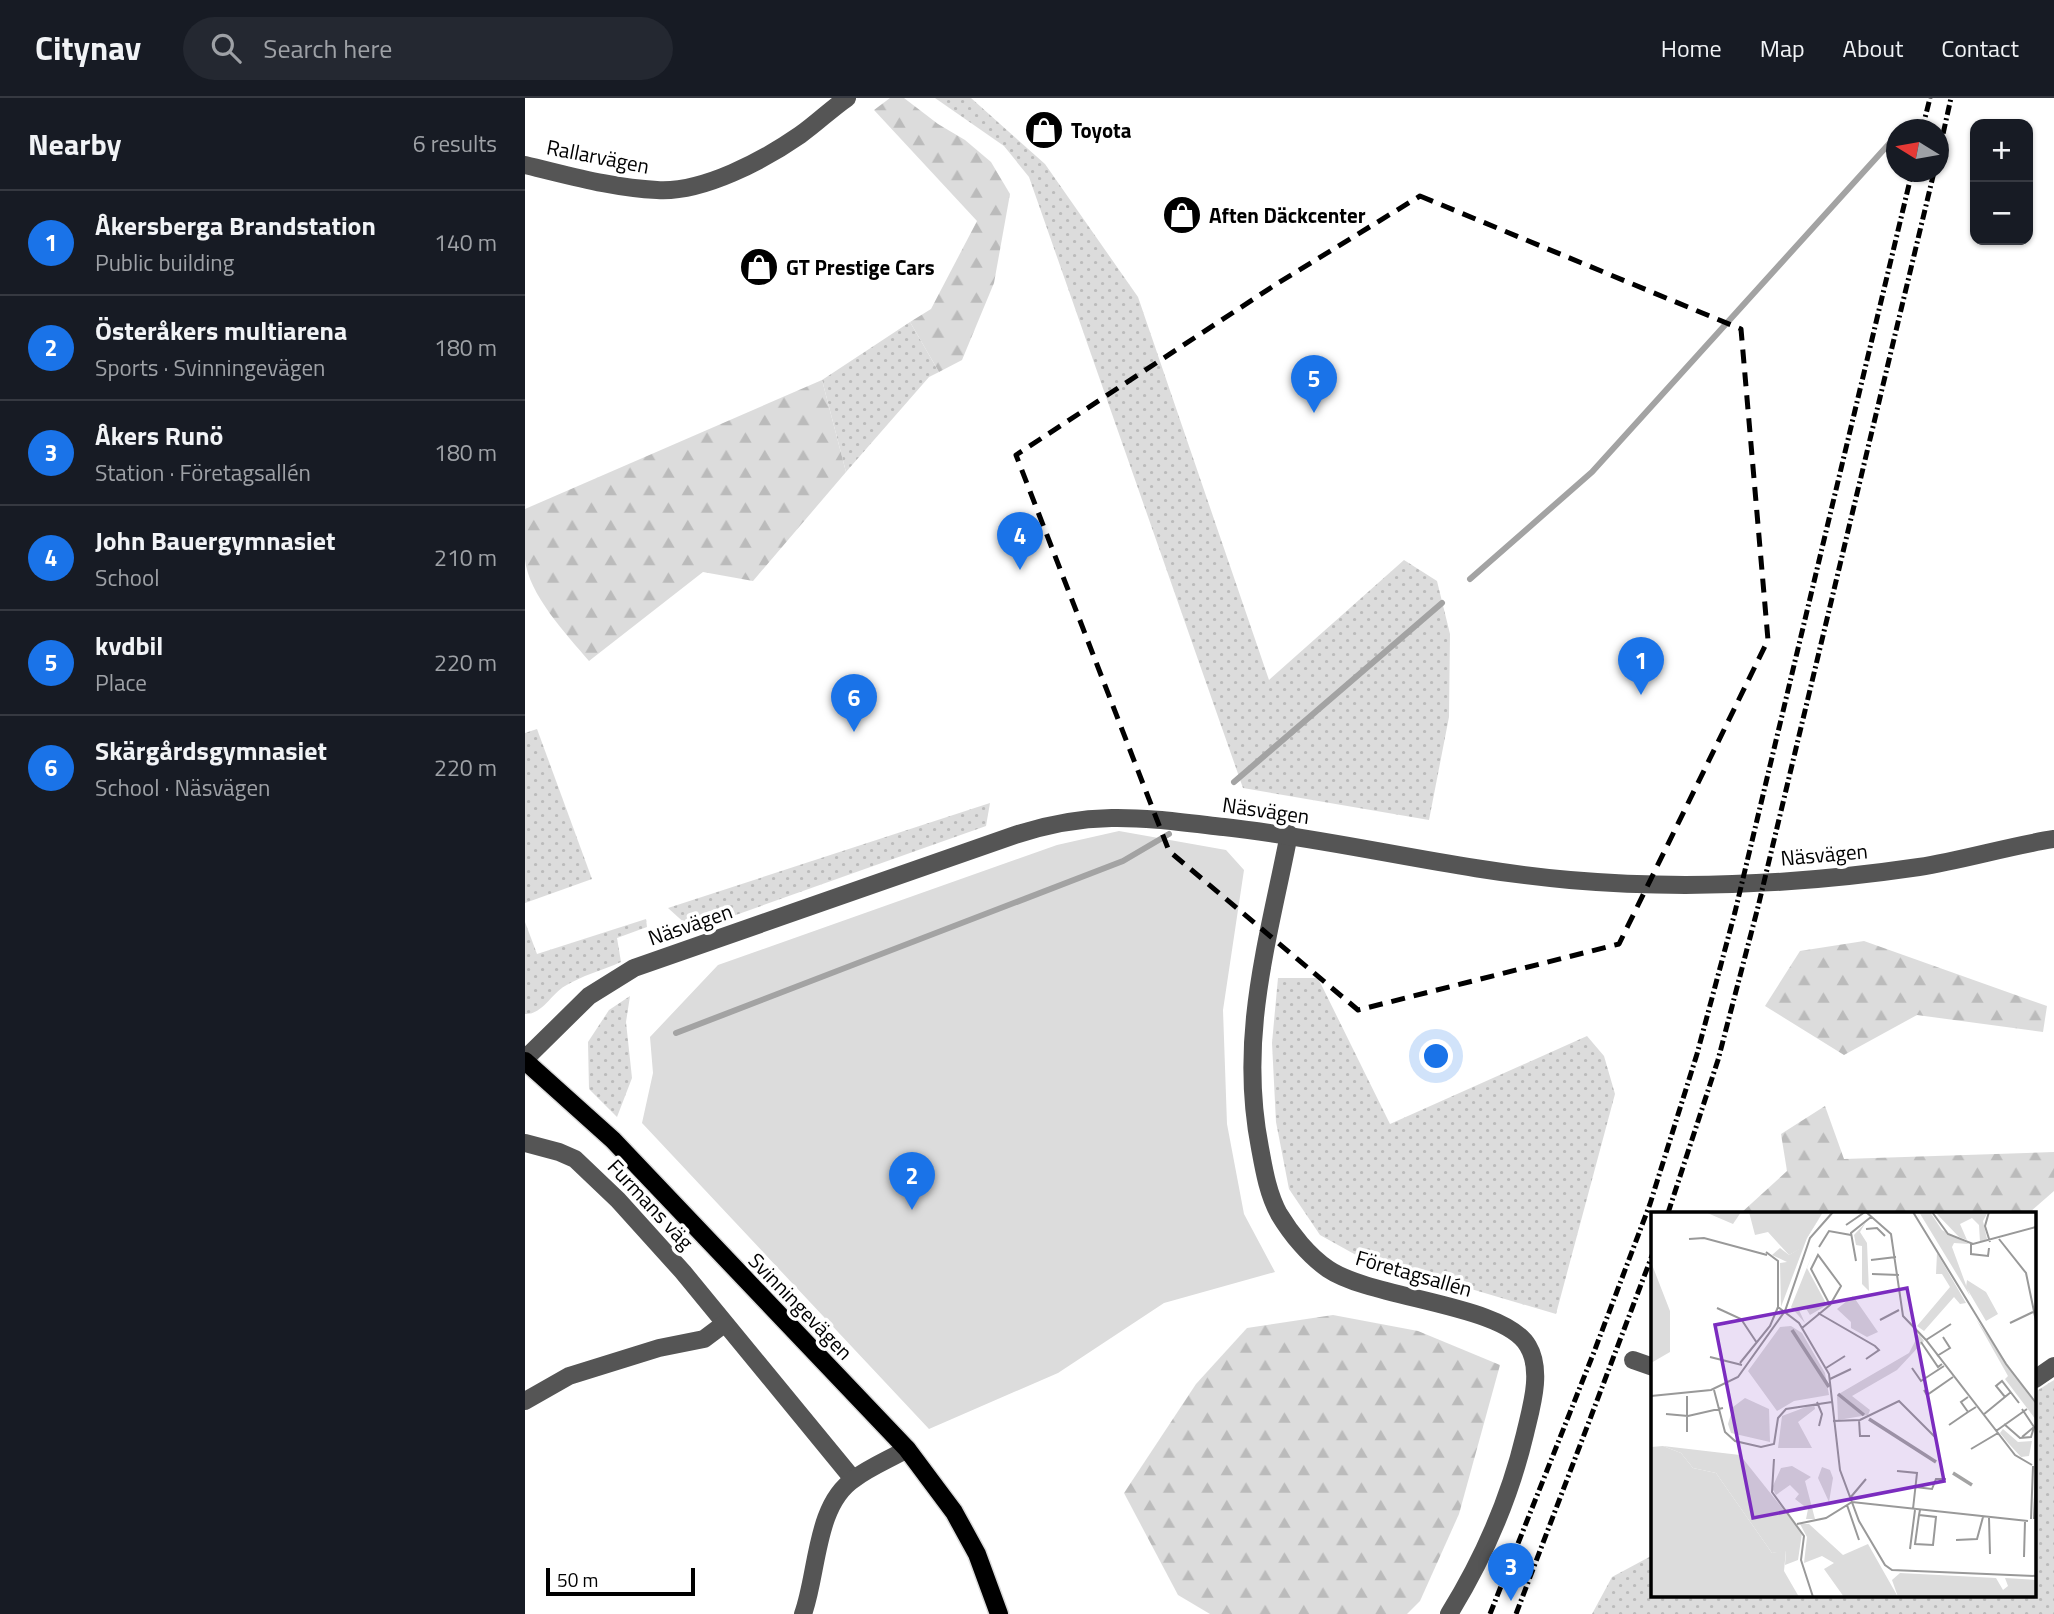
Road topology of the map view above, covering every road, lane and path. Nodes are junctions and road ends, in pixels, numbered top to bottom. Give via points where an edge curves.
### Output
1 (847, 98) edge
2 (525, 165) edge
3 (1289, 834) junction
4 (2054, 839) edge
5 (525, 1060) edge
6 (525, 1143) edge
7 (724, 1324) junction
8 (1633, 1360) dead end
9 (1651, 1366) edge
10 (2054, 1366) edge
11 (2037, 1378) edge
12 (525, 1401) edge
13 (907, 1449) junction
14 (853, 1479) junction
15 (804, 1612) edge
16 (999, 1614) edge
17 (1449, 1614) edge

1 - 2 street, Rallarvägen via 801,134 739,172 702,183 660,191
3 - 4 street, Näsvägen via 1525,875 1683,884 1819,879 1921,867
3 - 5 street, Näsvägen via 1138,817 1067,821 1037,828 634,968 589,996
3 - 17 street, Företagsallén via 1259,981 1251,1061 1256,1129 1279,1213 1293,1235 1328,1269 1356,1282 1481,1317 1512,1330 1531,1354 1534,1391 1523,1445 1500,1512 1471,1578
5 - 13 main road, Svinningevägen via 613,1140
6 - 7 street, Furmans väg via 567,1155 594,1175
7 - 12 street via 704,1339 569,1376
7 - 14 street, Furmans väg
8 - 9 street
10 - 11 street
13 - 14 street
13 - 16 main road, Svinningevägen via 954,1511 977,1554
14 - 15 street via 836,1496 827,1516

